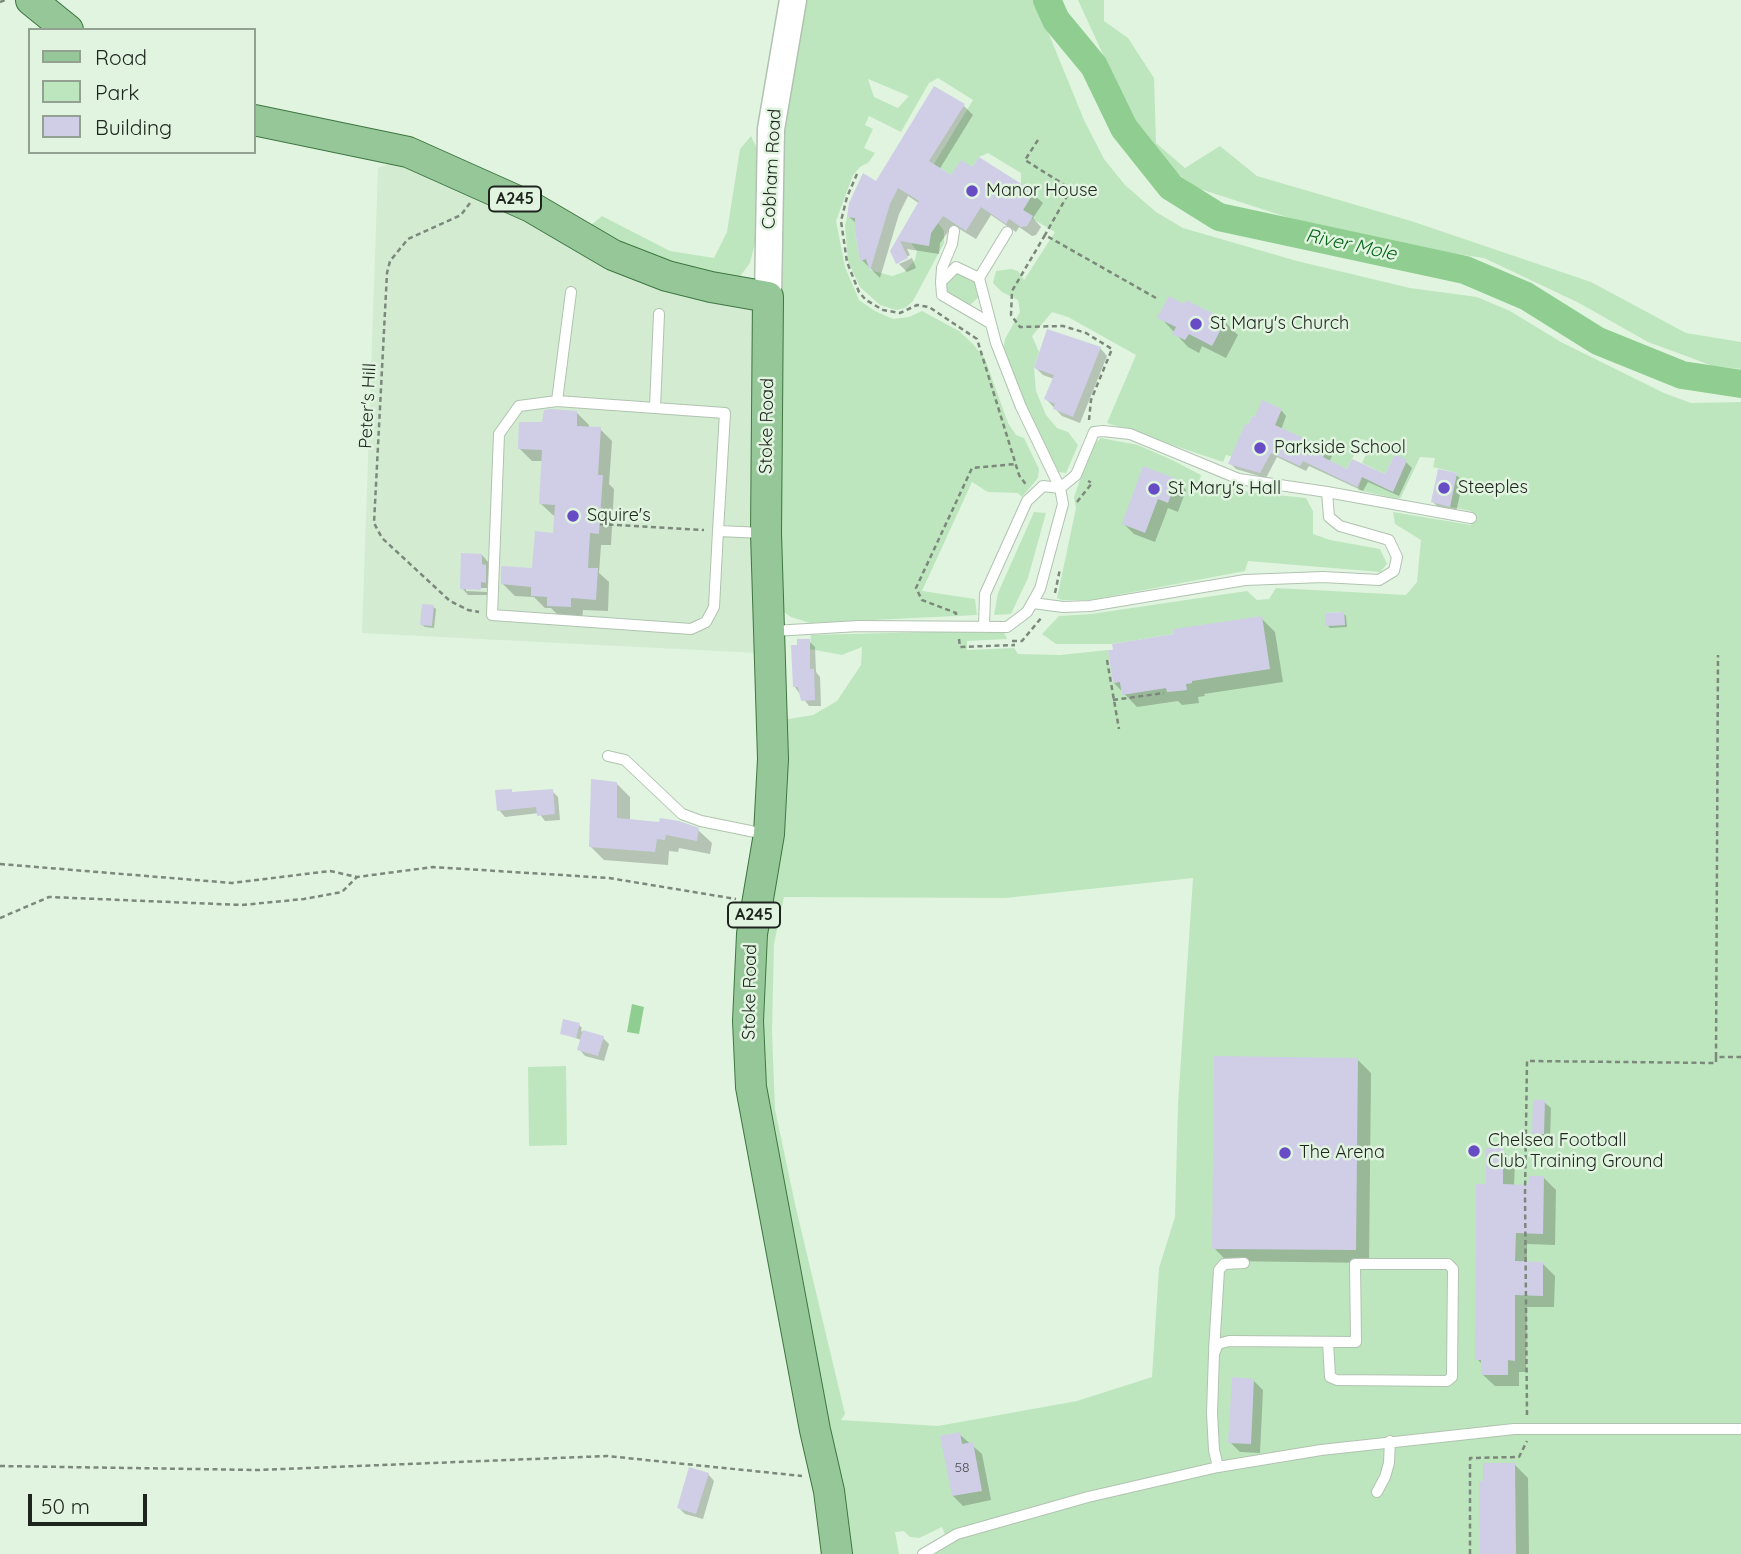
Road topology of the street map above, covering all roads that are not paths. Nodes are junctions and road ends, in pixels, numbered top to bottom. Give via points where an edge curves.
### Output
1 (31, 0) edge
2 (793, 0) edge
3 (66, 28) edge
4 (256, 120) edge
5 (954, 231) dead end
6 (1007, 232) dead end
7 (979, 278) junction
8 (941, 282) junction
9 (570, 292) dead end
10 (768, 297) junction
11 (659, 314) dead end
12 (990, 323) junction
13 (557, 401) junction
14 (655, 407) junction
15 (1060, 488) junction
16 (1326, 492) junction
17 (1471, 518) dead end
18 (718, 531) junction
19 (766, 533) junction
20 (1033, 603) junction
21 (984, 626) junction
22 (769, 631) junction
23 (608, 756) dead end
24 (769, 834) junction
25 (1244, 1264) dead end
26 (1342, 1264) dead end
27 (1355, 1264) junction
28 (1328, 1342) junction
29 (1214, 1354) junction
30 (1741, 1429) edge
31 (1390, 1441) junction
32 (1218, 1467) junction
33 (1377, 1492) dead end
34 (837, 1554) edge
35 (923, 1554) edge

1 - 3 main road
2 - 10 street, Cobham Road via 771,129
4 - 10 main road, A245 via 408,152 531,207 614,255 667,276
5 - 8 lane
6 - 7 lane
7 - 8 lane via 956,267
7 - 12 lane
8 - 12 lane via 942,295
9 - 13 lane
10 - 19 main road, Stoke Road / A245
11 - 14 lane
12 - 15 lane via 1021,407
13 - 14 lane
13 - 18 lane via 519,406 499,434 492,615 691,629 706,622 714,607
14 - 18 lane via 725,414
15 - 16 lane via 1076,474 1094,432 1130,434 1238,479
15 - 20 lane via 1063,503
15 - 21 lane via 1043,486 1027,501 985,594
16 - 17 lane
16 - 20 lane via 1329,517 1340,526 1389,540 1397,557 1394,571 1379,580 1245,580 1090,606
18 - 19 lane
19 - 22 main road, Stoke Road / A245
20 - 21 lane via 1007,627
21 - 22 lane
22 - 24 main road, Stoke Road / A245 via 773,759
23 - 24 lane via 625,760 682,814
24 - 34 main road, Stoke Road / A245 via 752,934 751,1087
25 - 29 lane via 1224,1264 1219,1270
26 - 27 lane
27 - 28 lane via 1356,1342
27 - 28 lane via 1448,1264 1453,1269 1452,1377 1447,1381 1337,1380 1330,1377
28 - 29 lane via 1229,1341 1219,1344
29 - 32 lane via 1212,1413
30 - 31 lane via 1514,1429
31 - 32 lane
31 - 33 lane via 1389,1463
32 - 35 lane via 957,1534

